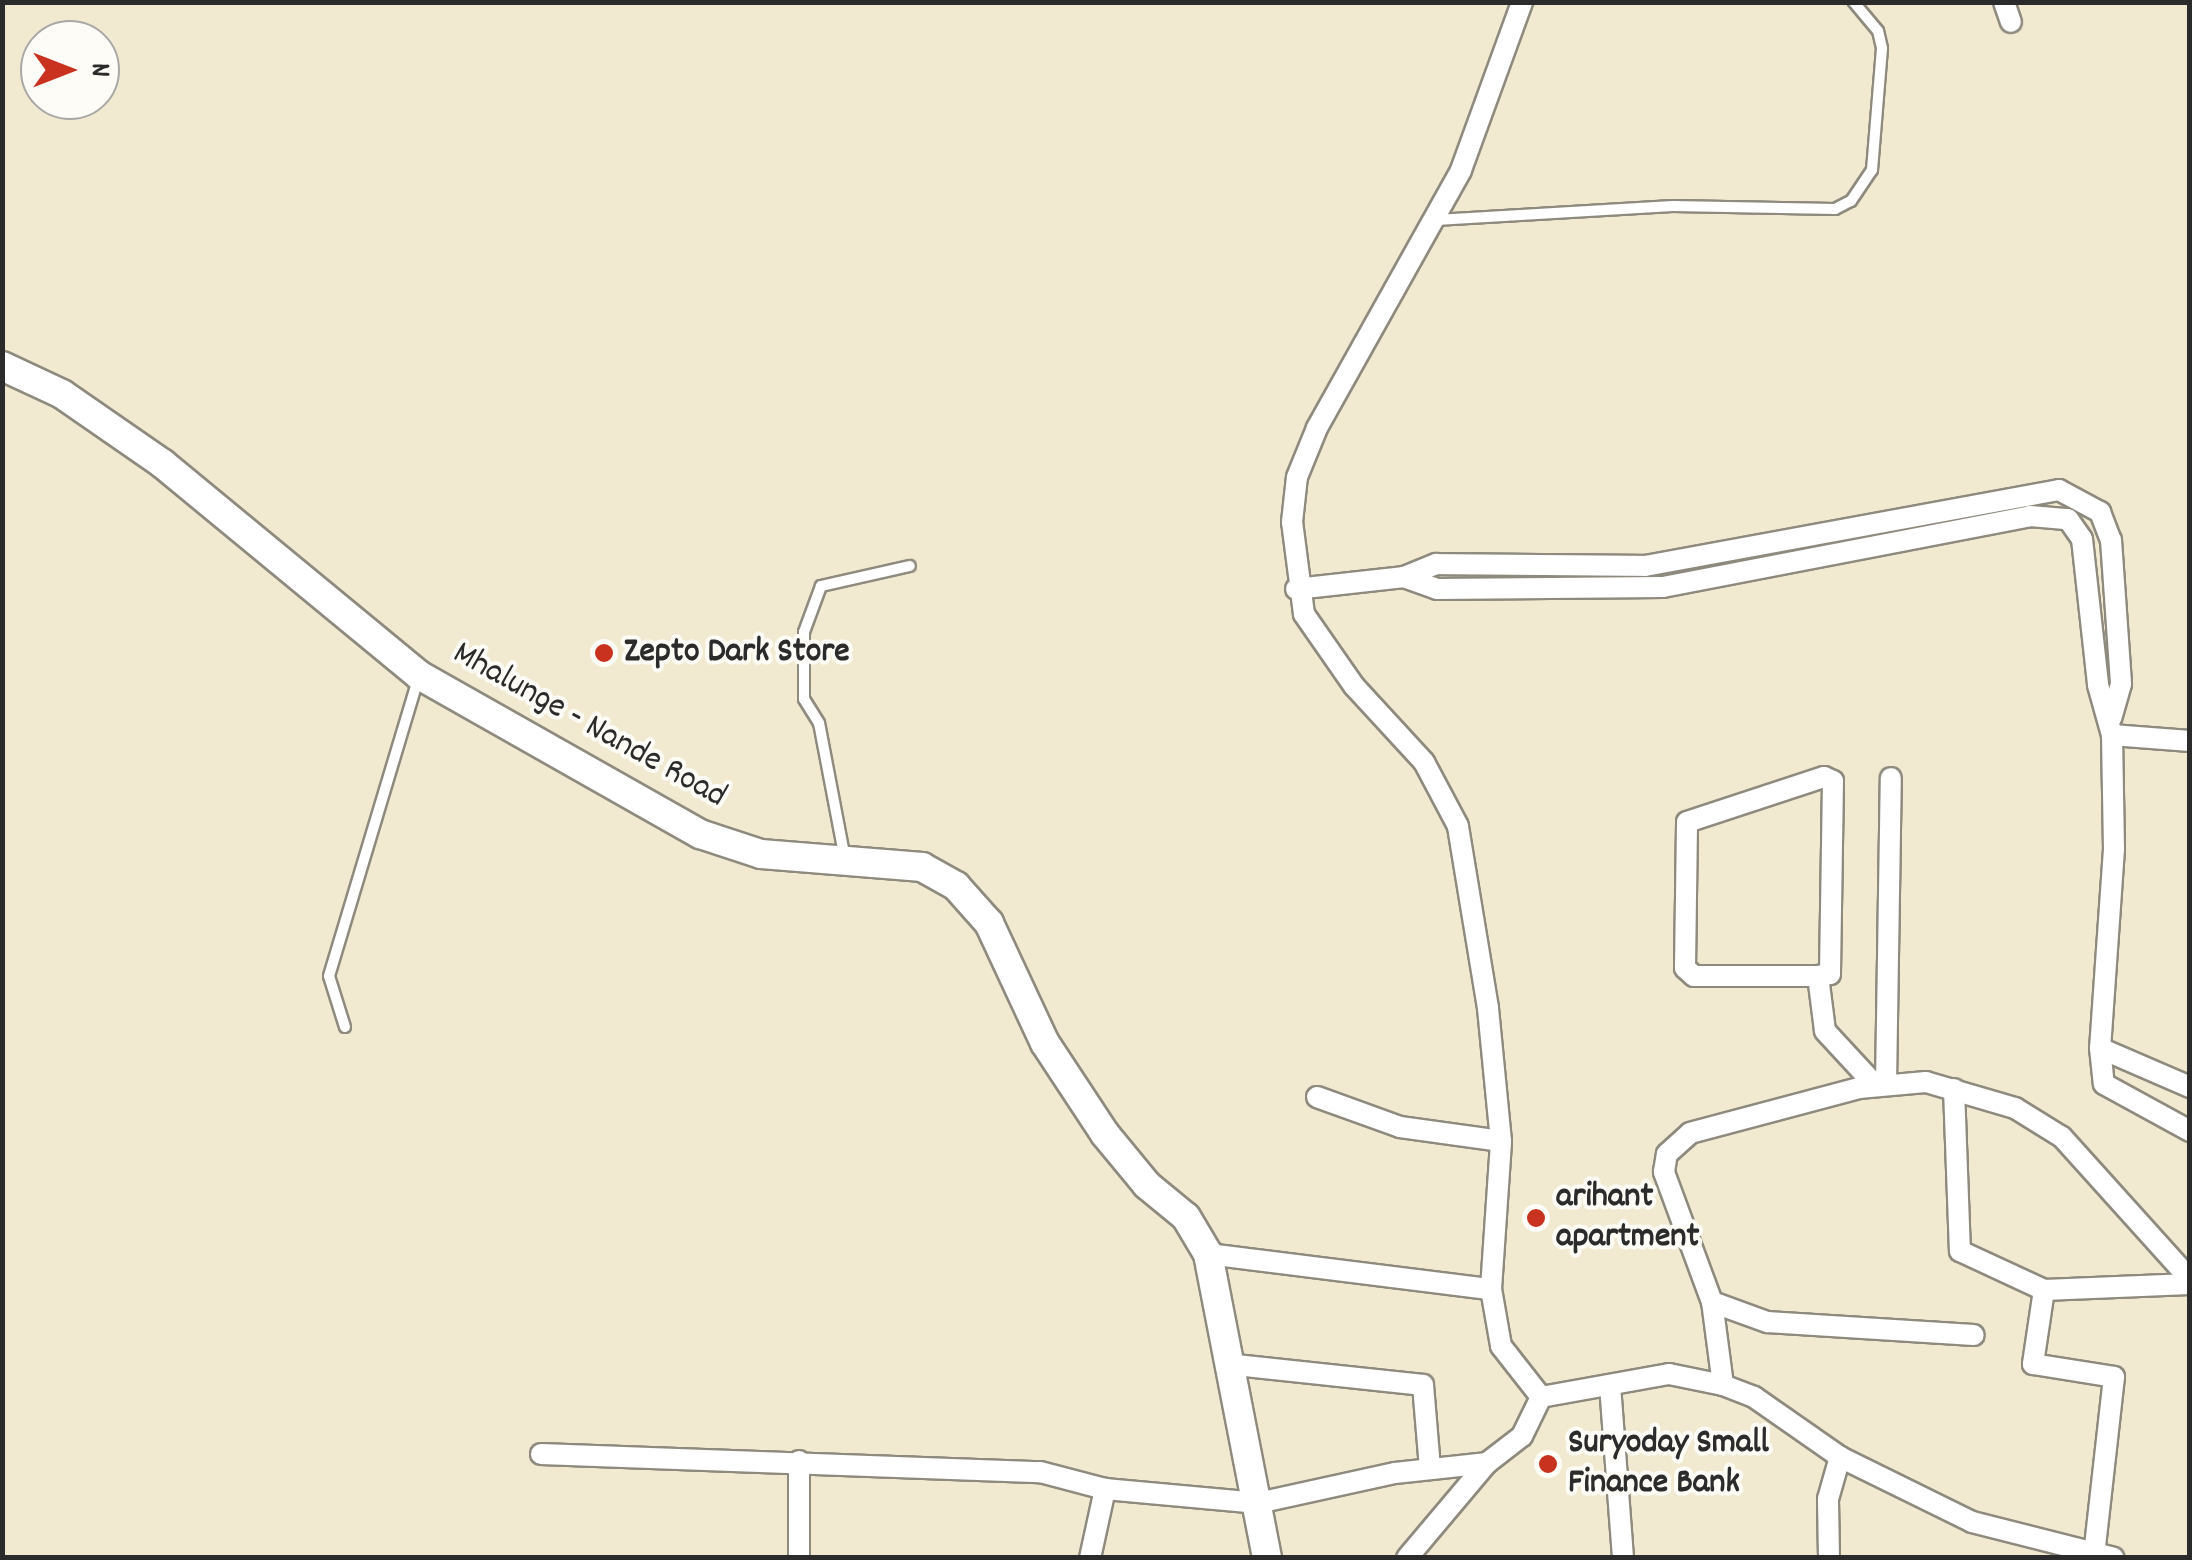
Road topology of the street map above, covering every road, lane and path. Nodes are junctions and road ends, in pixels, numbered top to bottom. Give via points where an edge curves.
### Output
1 (1522, 2) edge
2 (1854, 2) edge
3 (1436, 220) junction
4 (2, 366) edge
5 (910, 566) dead end
6 (1404, 577) junction
7 (1296, 590) junction
8 (419, 675) junction
9 (2112, 726) junction
10 (2190, 741) edge
11 (1890, 778) dead end
12 (846, 865) junction
13 (1818, 976) junction
14 (345, 1027) dead end
15 (2100, 1048) junction
16 (1880, 1084) junction
17 (2190, 1087) edge
18 (1954, 1089) junction
19 (1317, 1097) dead end
20 (2190, 1130) edge
21 (1500, 1141) junction
22 (1208, 1254) junction
23 (2190, 1282) edge
24 (1491, 1289) junction
25 (2044, 1290) junction
26 (1712, 1302) junction
27 (1974, 1335) dead end
28 (1227, 1364) junction
29 (1610, 1384) junction
30 (1723, 1385) junction
31 (1541, 1397) junction
32 (541, 1454) dead end
33 (1840, 1457) junction
34 (800, 1461) junction
35 (1487, 1463) junction
36 (1430, 1470) junction
37 (1105, 1489) junction
38 (1258, 1503) junction
39 (2104, 1556) edge
40 (799, 1558) edge
41 (1090, 1558) edge
42 (1268, 1558) edge
43 (1407, 1558) edge
44 (1623, 1558) edge
45 (1829, 1558) edge

1 - 3 street
2 - 3 lane via 1878,31 1882,48 1872,170 1851,201 1835,209 1673,206
3 - 7 street via 1336,393 1297,478
4 - 8 main road, Mhalunge - Nande Road via 62,394 163,464
5 - 12 lane via 821,586 804,632 804,699 819,723
6 - 7 street
6 - 9 street via 1436,590 1663,587 2058,514 2082,539 2098,685
6 - 9 street via 1436,564 1645,566 2058,490 2100,512 2111,540 2121,684
7 - 21 street via 1304,614 1354,686 1424,762 1458,826 1488,1008
8 - 12 main road, Mhalunge - Nande Road via 700,834 761,854
8 - 14 lane via 329,976
9 - 10 street
9 - 15 street via 2114,848
11 - 16 street
12 - 22 main road, Mhalunge - Nande Road via 922,867 956,886 989,923 1044,1044 1105,1134 1148,1186 1186,1217
13 - 13 street via 1830,974 1834,781 1824,777 1688,822 1684,968 1694,976
13 - 16 street via 1825,1032
15 - 17 street
15 - 20 street via 2104,1084
16 - 18 street
16 - 26 street via 1678,1139 1664,1172
18 - 23 street via 2015,1108 2062,1137
18 - 25 street via 1960,1251
19 - 21 street via 1400,1127
21 - 24 street
22 - 24 street
22 - 28 main road, Mhalunge - Nande Road
23 - 25 street
24 - 31 street via 1502,1346
25 - 39 street via 2033,1364 2114,1377
26 - 27 street via 1766,1322
26 - 30 street
28 - 36 street via 1423,1385
28 - 38 main road, Mhalunge - Nande Road
29 - 30 street via 1669,1374
29 - 31 street
29 - 44 street
30 - 33 street via 1754,1398
31 - 35 street via 1522,1436
32 - 34 street
33 - 39 street via 1972,1522
33 - 45 street via 1828,1499
34 - 37 street via 1040,1472
34 - 40 street
35 - 36 street
35 - 43 street
36 - 38 street
37 - 38 street
37 - 41 street
38 - 42 main road, Mhalunge - Nande Road

